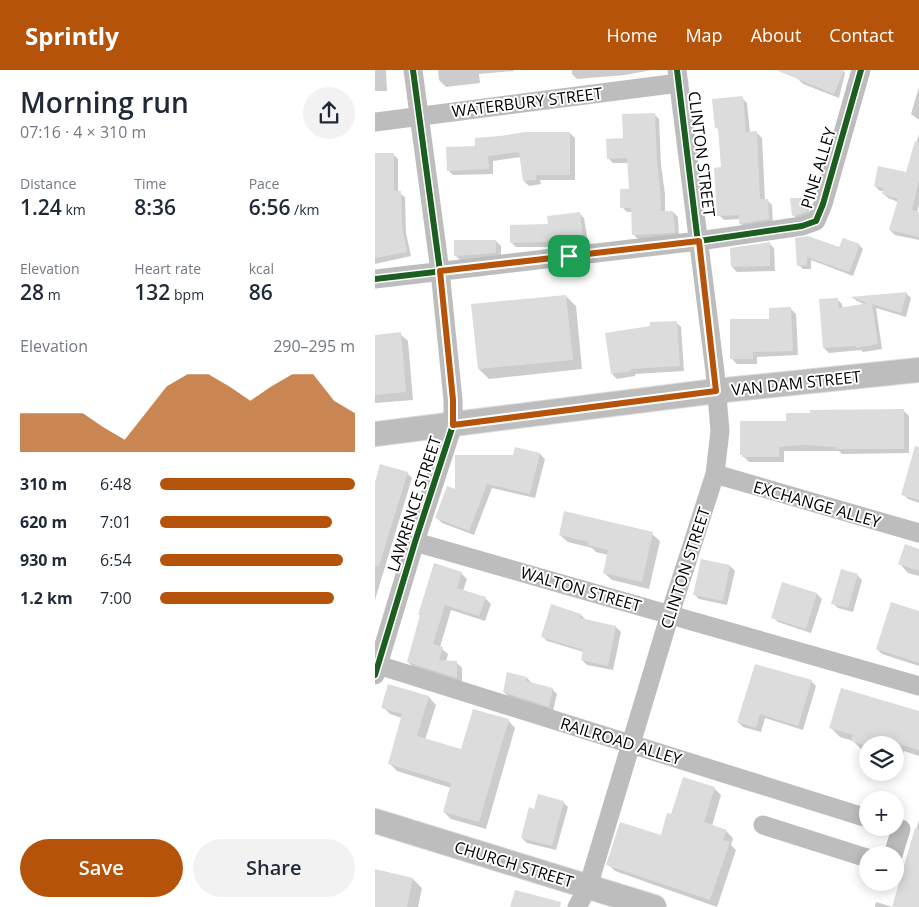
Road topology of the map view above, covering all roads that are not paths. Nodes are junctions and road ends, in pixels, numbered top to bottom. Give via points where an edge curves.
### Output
1 (413, 70) edge
2 (861, 70) edge
3 (678, 77) edge
4 (418, 116) junction
5 (375, 122) edge
6 (699, 241) junction
7 (440, 271) junction
8 (375, 279) edge
9 (917, 365) edge
10 (716, 391) junction
11 (453, 425) junction
12 (375, 434) edge
13 (715, 474) junction
14 (919, 534) edge
15 (415, 542) junction
16 (670, 614) junction
17 (376, 668) edge
18 (919, 686) edge
19 (630, 744) junction
20 (859, 816) edge
21 (375, 821) edge
22 (763, 825) dead end
23 (859, 855) edge
24 (582, 897) edge
25 (654, 907) edge

1 - 4 street, LAWRENCE STREET
2 - 6 street, PINE ALLEY via 816,221 802,226
3 - 4 street, WATERBURY STREET
3 - 6 street, CLINTON STREET
4 - 5 street, WATERBURY STREET
4 - 7 street, LAWRENCE STREET
6 - 7 street, PINE ALLEY
6 - 10 street, CLINTON STREET
7 - 8 street, PINE ALLEY
7 - 11 street, LAWRENCE STREET
9 - 10 main road, VAN DAM STREET
10 - 11 main road, VAN DAM STREET
10 - 13 street, CLINTON STREET via 720,431
11 - 12 main road, VAN DAM STREET
11 - 15 street, LAWRENCE STREET
13 - 14 street, EXCHANGE ALLEY
13 - 16 street, CLINTON STREET
15 - 16 street, WALTON STREET
15 - 17 street, LAWRENCE STREET
16 - 18 street, WALTON STREET
16 - 19 street, CLINTON STREET
17 - 19 street, RAILROAD ALLEY
19 - 20 street, RAILROAD ALLEY
19 - 24 street, CLINTON STREET
21 - 24 main road, CHURCH STREET
22 - 23 street
24 - 25 main road, CHURCH STREET

